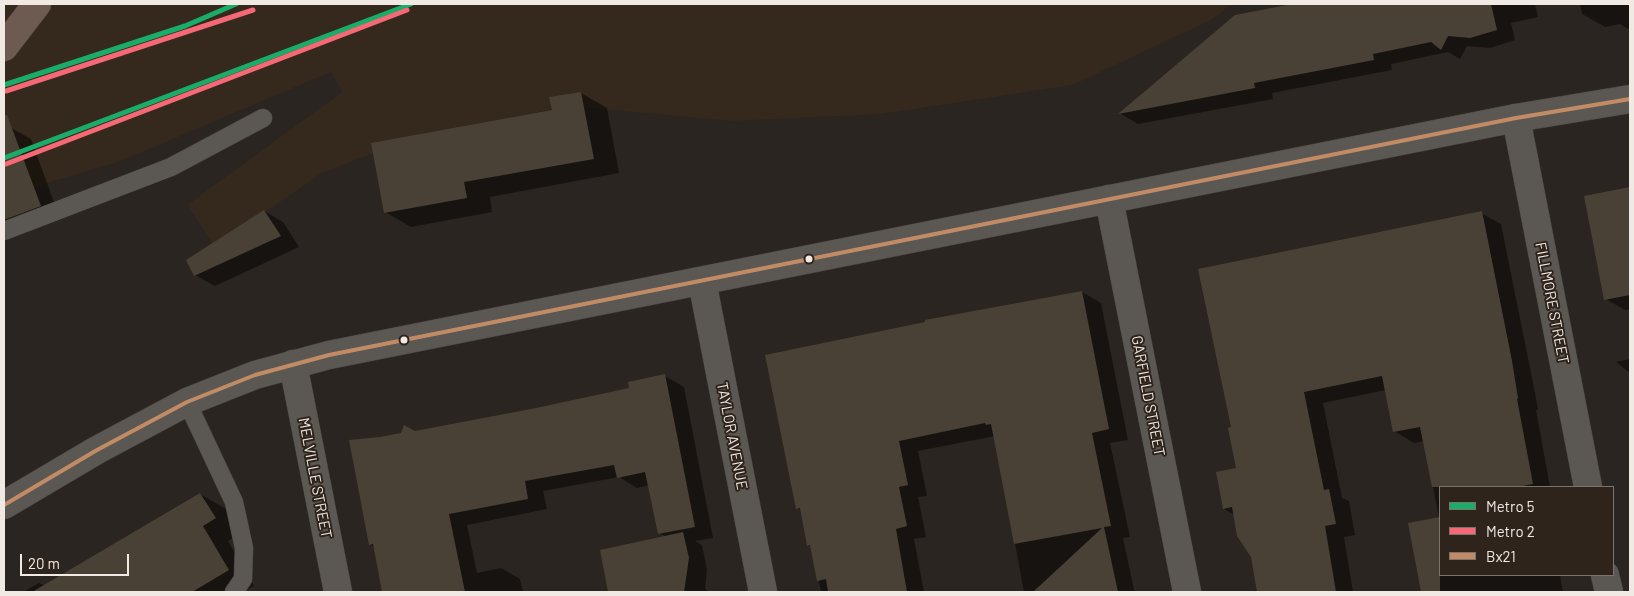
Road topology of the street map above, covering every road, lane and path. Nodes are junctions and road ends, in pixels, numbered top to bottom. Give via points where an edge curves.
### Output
1 (37, 4) edge
2 (4, 47) edge
3 (1630, 99) edge
4 (263, 118) dead end
5 (1516, 118) junction
6 (1109, 199) junction
7 (4, 231) edge
8 (702, 280) junction
9 (293, 364) junction
10 (187, 402) junction
11 (1588, 486) edge
12 (4, 505) edge
13 (1606, 576) edge
14 (234, 592) edge
15 (338, 592) edge
16 (763, 592) edge
17 (1187, 592) edge
18 (1609, 592) edge

1 - 2 highway
3 - 5 main road
4 - 7 lane via 172,167
5 - 6 main road
5 - 11 main road, FILLMORE STREET
6 - 8 main road
6 - 17 main road, GARFIELD STREET
8 - 9 main road
8 - 16 main road, TAYLOR AVENUE
9 - 10 main road
9 - 15 main road, MELVILLE STREET
10 - 12 main road
10 - 14 lane via 234,502 244,548 243,579
13 - 18 main road

